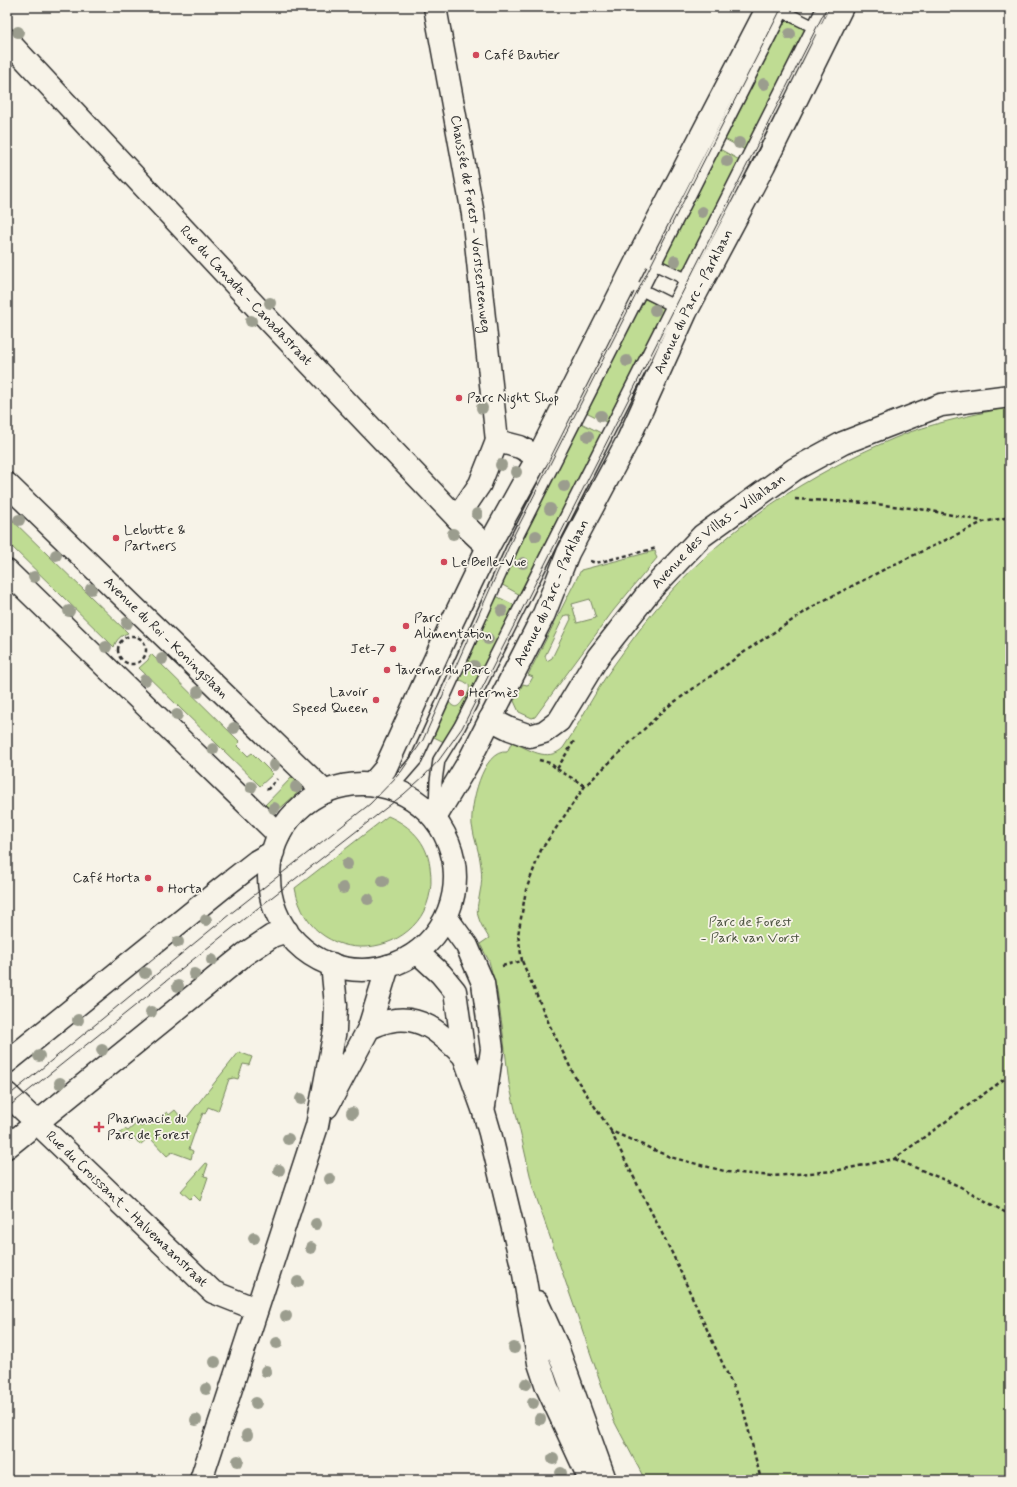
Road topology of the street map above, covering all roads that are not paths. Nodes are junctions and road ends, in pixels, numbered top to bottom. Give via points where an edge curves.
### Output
1 (435, 7) edge
2 (777, 8) edge
3 (826, 15) edge
4 (7, 40) edge
5 (646, 260) junction
6 (693, 283) junction
7 (634, 286) junction
8 (679, 309) junction
9 (1010, 396) edge
10 (497, 441) junction
11 (538, 457) junction
12 (7, 484) edge
13 (456, 518) junction
14 (488, 547) junction
15 (7, 571) edge
16 (490, 719) junction
17 (380, 786) junction
18 (324, 792) junction
19 (435, 818) junction
20 (276, 844) junction
21 (446, 917) junction
22 (287, 931) junction
23 (417, 952) junction
24 (332, 964) junction
25 (388, 966) junction
26 (369, 1028) junction
27 (464, 1056) junction
28 (7, 1062) edge
29 (7, 1094) edge
30 (483, 1109) junction
31 (37, 1123) junction
32 (317, 1126) junction
33 (7, 1147) edge
34 (524, 1274) junction
35 (256, 1309) junction
36 (201, 1480) edge
37 (590, 1480) edge
38 (606, 1480) edge

1 - 10 street, Chaussée de Forest - Vorstsesteenweg via 473,214
2 - 3 lane
2 - 5 street
3 - 6 street, Avenue du Parc - Parklaan via 764,164
4 - 13 street, Rue du Canada - Canadastraat
5 - 6 lane
5 - 7 street
6 - 8 street, Avenue du Parc - Parklaan
7 - 8 lane
7 - 11 street
7 - 17 lane via 416,760 396,783
8 - 16 street, Avenue du Parc - Parklaan via 628,440 568,553 544,614
8 - 19 lane, Avenue du Parc - Parklaan via 460,726 440,757 436,781
9 - 16 street, Avenue des Villas - Villalaan via 941,405 843,443 795,469 702,536 649,592 598,657 559,721 544,732 530,736
10 - 11 street
10 - 13 street, Chaussée de Forest - Vorstsesteenweg via 480,484
11 - 14 street
12 - 18 street, Avenue du Roi - Koningslaan
13 - 14 street, Rue du Canada - Canadastraat
14 - 17 street via 385,769
15 - 20 street
16 - 19 street, Avenue du Parc - Parklaan via 468,763
17 - 18 street via 347,785
17 - 19 street via 415,800
18 - 20 street via 303,806 286,824
19 - 21 street via 451,849 455,866 452,901
20 - 22 street via 270,872 272,897
20 - 28 street
21 - 23 street via 438,930
21 - 30 street via 467,946 483,983 492,1049
22 - 24 street via 307,952
22 - 31 street via 272,936 245,954
23 - 25 street
23 - 27 street via 441,974 454,991
24 - 25 street via 354,969
24 - 32 street via 336,1005 335,1030
25 - 26 street
26 - 27 street via 390,1020 406,1019 421,1023 432,1027
26 - 32 street
27 - 30 street
29 - 31 street, Rue du Croissant - Halvemaanstraat
30 - 34 street
31 - 33 street
31 - 35 street, Rue du Croissant - Halvemaanstraat via 213,1292
32 - 35 street
34 - 37 street via 539,1363 547,1387
34 - 38 street via 556,1344
35 - 36 street

